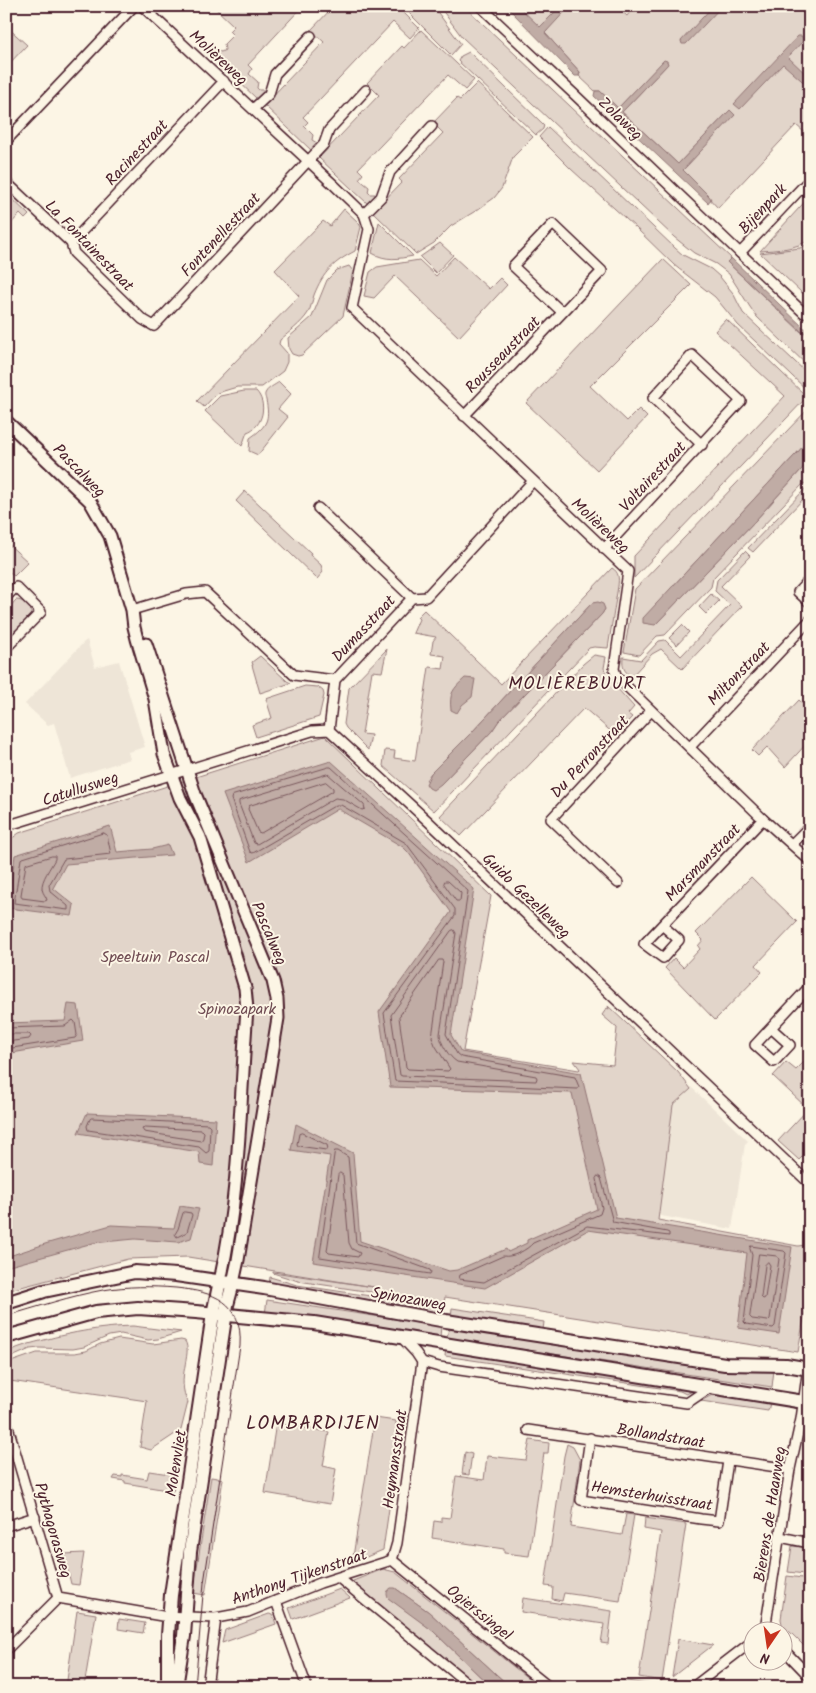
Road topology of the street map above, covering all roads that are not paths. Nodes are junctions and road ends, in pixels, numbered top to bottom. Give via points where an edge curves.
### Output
1 (134, 6) edge
2 (142, 6) edge
3 (480, 6) edge
4 (311, 36) dead end
5 (224, 81) junction
6 (366, 90) dead end
7 (254, 110) junction
8 (432, 126) dead end
9 (6, 141) edge
10 (308, 162) junction
11 (810, 179) edge
12 (6, 182) edge
13 (364, 214) junction
14 (71, 244) junction
15 (740, 253) junction
16 (810, 307) edge
17 (562, 312) junction
18 (154, 326) joint
19 (464, 416) junction
20 (6, 421) edge
21 (702, 445) junction
22 (533, 481) junction
23 (318, 508) dead end
24 (604, 549) junction
25 (810, 579) edge
26 (6, 597) edge
27 (412, 598) junction
28 (810, 603) edge
29 (132, 610) junction
30 (810, 620) edge
31 (6, 648) edge
32 (335, 680) junction
33 (651, 710) junction
34 (329, 730) junction
35 (690, 747) junction
36 (187, 770) junction
37 (166, 776) junction
38 (763, 818) junction
39 (6, 826) edge
40 (810, 826) edge
41 (792, 844) junction
42 (810, 861) edge
43 (618, 883) dead end
44 (662, 925) dead end
45 (810, 986) edge
46 (771, 1028) dead end
47 (810, 1184) edge
48 (220, 1281) junction
49 (233, 1283) junction
50 (6, 1302) edge
51 (220, 1314) junction
52 (6, 1337) edge
53 (401, 1337) junction
54 (810, 1353) edge
55 (422, 1362) junction
56 (808, 1368) edge
57 (712, 1386) junction
58 (806, 1402) edge
59 (6, 1420) edge
60 (528, 1430) dead end
61 (590, 1438) junction
62 (728, 1461) junction
63 (790, 1470) junction
64 (35, 1517) junction
65 (6, 1526) edge
66 (780, 1537) junction
67 (810, 1543) edge
68 (392, 1560) junction
69 (339, 1578) junction
70 (58, 1598) junction
71 (276, 1601) junction
72 (169, 1617) junction
73 (185, 1618) junction
74 (216, 1618) junction
75 (767, 1620) edge
76 (744, 1648) edge
77 (6, 1650) edge
78 (794, 1660) edge
79 (810, 1677) edge
80 (168, 1687) edge
81 (176, 1687) edge
82 (207, 1687) edge
83 (307, 1687) edge
84 (472, 1687) edge
85 (549, 1687) edge
86 (693, 1687) edge

1 - 9 street
2 - 5 street, Molièreweg
3 - 15 street, Zolaweg
4 - 7 street, Molièreweg via 275,74 269,94
5 - 7 street, Molièreweg
5 - 14 street, Racinestraat
6 - 10 street via 329,130 324,144
7 - 10 street, Molièreweg
8 - 13 street via 390,172 381,196
10 - 13 street, Molièreweg
10 - 18 street, Fontenellestraat
11 - 15 street, Bijenpark
12 - 14 street, La Fontainestraat
13 - 19 street, Molièreweg via 369,229 352,308
14 - 18 street, La Fontainestraat via 74,253 142,319
15 - 16 street, Bijenpark via 804,314
17 - 17 street, Rousseaustraat via 513,266 553,224 602,271
17 - 19 street, Rousseaustraat
19 - 22 street, Molièreweg
20 - 29 street, Pascalweg via 90,501 110,536
21 - 21 street, Voltairestraat via 740,401 692,355 653,398
21 - 24 street, Voltairestraat
22 - 24 street, Molièreweg
22 - 27 street, Dumasstraat via 426,597
23 - 27 street
24 - 33 street, Molièreweg via 628,571 614,669 617,677
25 - 28 street via 798,592
26 - 31 street via 16,587 41,612
27 - 32 street, Dumasstraat
29 - 32 street via 186,594 205,592 294,675
29 - 36 street, Pascalweg via 140,624
29 - 37 street, Pascalweg via 155,699
30 - 35 street, Miltonstraat
32 - 34 street, Dumasstraat
33 - 35 street, Molièreweg
33 - 43 street, Du Perronstraat via 551,819
34 - 36 street via 312,731
34 - 47 street, Guido Gezelleweg
35 - 38 street, Molièreweg
36 - 37 street, Catullusweg
36 - 49 street, Pascalweg via 273,981 277,999 278,1018
37 - 39 street, Catullusweg
37 - 48 street, Pascalweg via 200,837 245,988 236,1184
38 - 41 street, Molièreweg
38 - 44 street, Marsmanstraat
40 - 41 street
41 - 42 street, Molièreweg
45 - 46 street
48 - 49 main road, Spinozaweg
48 - 50 main road, Spinozaweg via 135,1272
48 - 51 main road
49 - 51 main road
49 - 56 main road, Spinozaweg via 446,1321 726,1364
51 - 52 main road via 138,1308 55,1322
51 - 53 main road via 314,1323
51 - 72 main road, Molenvliet
51 - 73 main road, Molenvliet via 190,1552
53 - 55 street
53 - 57 main road
54 - 56 street
55 - 57 street via 687,1403
55 - 68 street, Heymansstraat
56 - 58 street, Bierens de Haanweg
57 - 58 main road
58 - 63 street, Bierens de Haanweg
59 - 64 street, Pythagorasweg
60 - 61 street, Bollandstraat
61 - 62 street, Bollandstraat
61 - 62 street, Hemsterhuisstraat via 581,1500 719,1521
62 - 63 street, Bollandstraat
63 - 66 street, Bierens de Haanweg
64 - 65 street
64 - 70 street, Pythagorasweg
66 - 67 street
66 - 75 street, Bierens de Haanweg
68 - 69 street, Anthony Tijkenstraat
68 - 85 street, Ogierssingel
69 - 71 street, Anthony Tijkenstraat
69 - 84 street
70 - 72 street, Pythagorasweg
70 - 77 street
71 - 74 street, Anthony Tijkenstraat via 248,1612
71 - 83 street
72 - 73 street
72 - 80 main road, Molenvliet
73 - 74 street, Anthony Tijkenstraat
73 - 81 main road, Molenvliet
74 - 82 street
76 - 86 street
78 - 79 street

